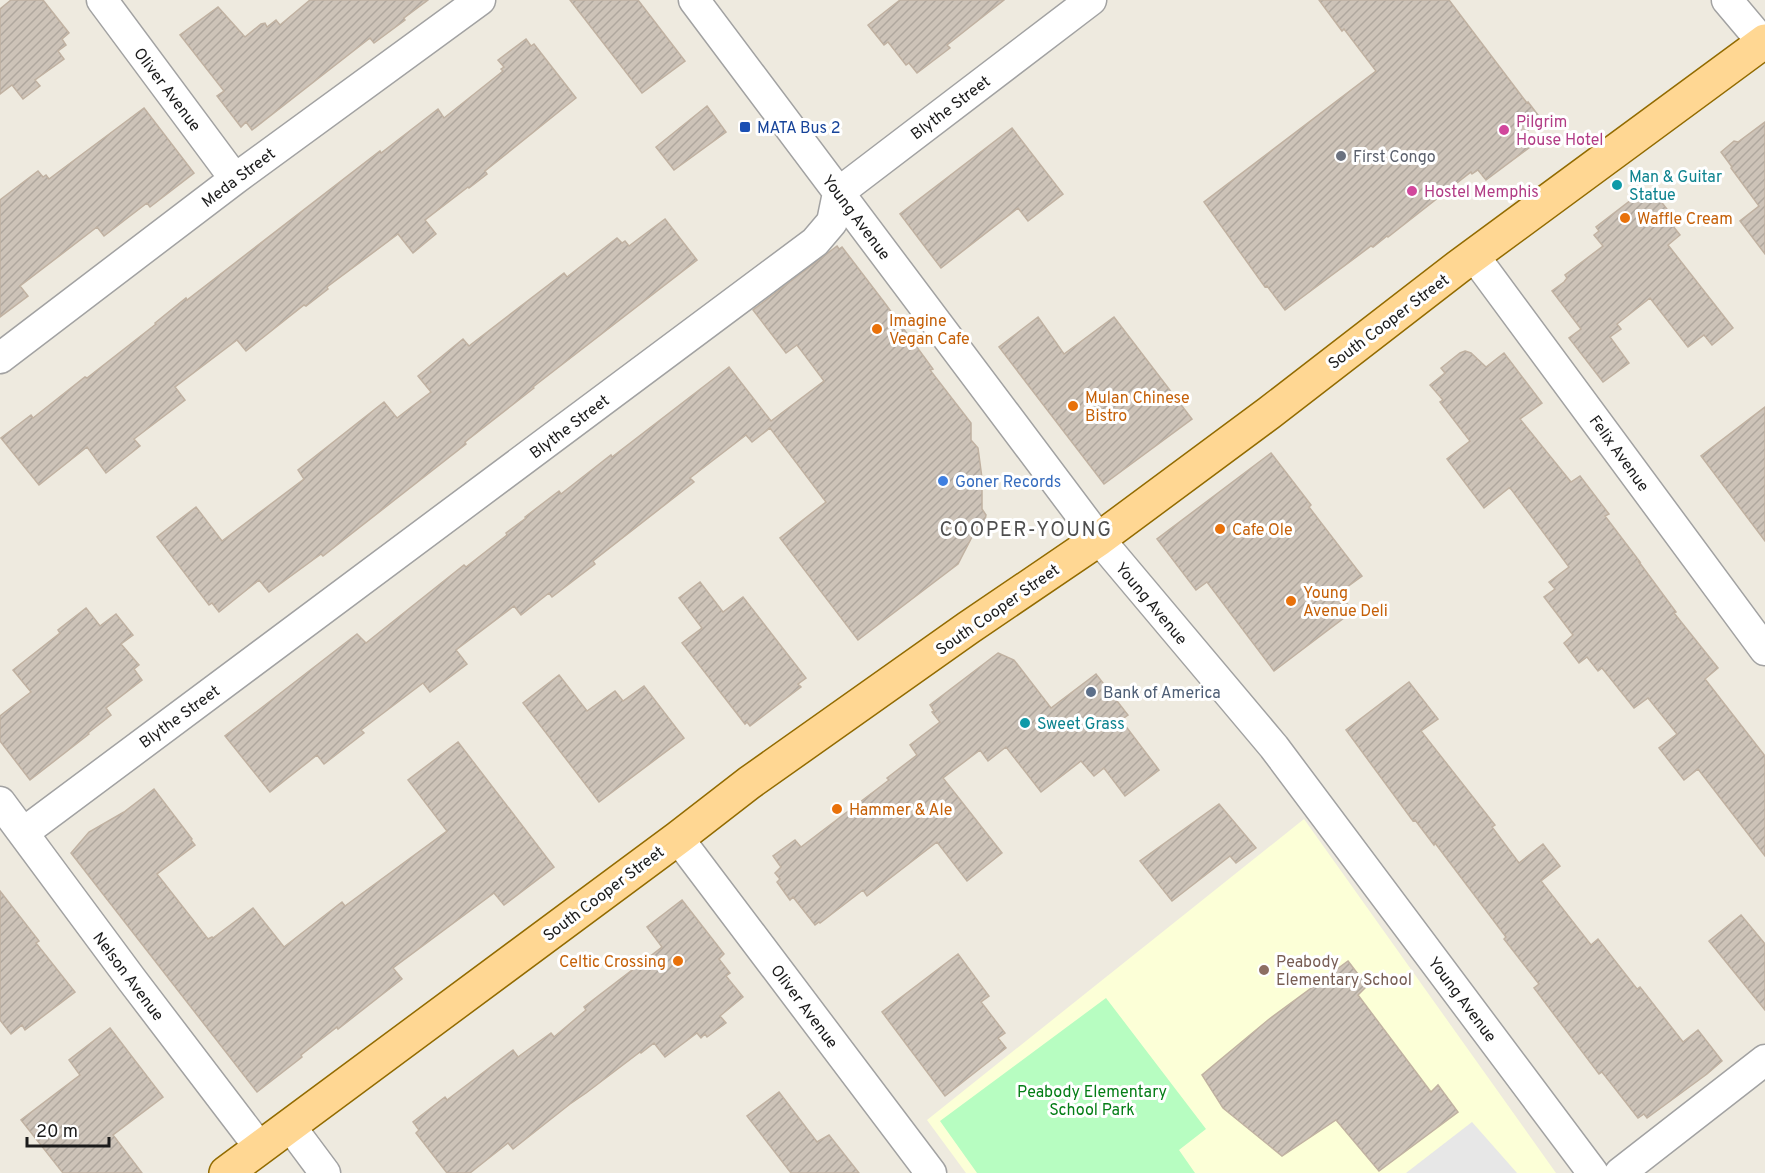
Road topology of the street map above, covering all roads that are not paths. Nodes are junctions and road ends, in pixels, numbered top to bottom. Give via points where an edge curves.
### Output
1 (102, 0) edge
2 (480, 0) edge
3 (694, 0) edge
4 (1091, 0) edge
5 (1727, 0) edge
6 (1764, 43) edge
7 (235, 179) junction
8 (838, 193) junction
9 (1474, 256) junction
10 (0, 358) edge
11 (1099, 539) junction
12 (1765, 650) edge
13 (0, 802) edge
14 (23, 832) junction
15 (678, 838) junction
16 (1765, 1060) edge
17 (290, 1126) junction
18 (260, 1148) junction
19 (226, 1173) edge
20 (324, 1173) edge
21 (931, 1173) edge
22 (1593, 1173) edge
23 (1620, 1173) edge

1 - 7 street, Oliver Avenue
2 - 7 street, Meda Street
3 - 8 street, Young Avenue
4 - 8 street, Blythe Street
5 - 6 street
6 - 9 main road, South Cooper Street
7 - 10 street, Meda Street
8 - 11 street, Young Avenue
8 - 14 street, Blythe Street via 832,222 815,242
9 - 11 main road, South Cooper Street
9 - 12 street, Felix Avenue
11 - 15 main road, South Cooper Street via 749,783
11 - 22 street, Young Avenue via 1274,747
13 - 14 street, Nelson Avenue
14 - 18 street, Nelson Avenue
15 - 17 main road, South Cooper Street
15 - 21 street, Oliver Avenue
16 - 23 street
17 - 18 main road, South Cooper Street
17 - 20 street
18 - 19 main road, South Cooper Street

